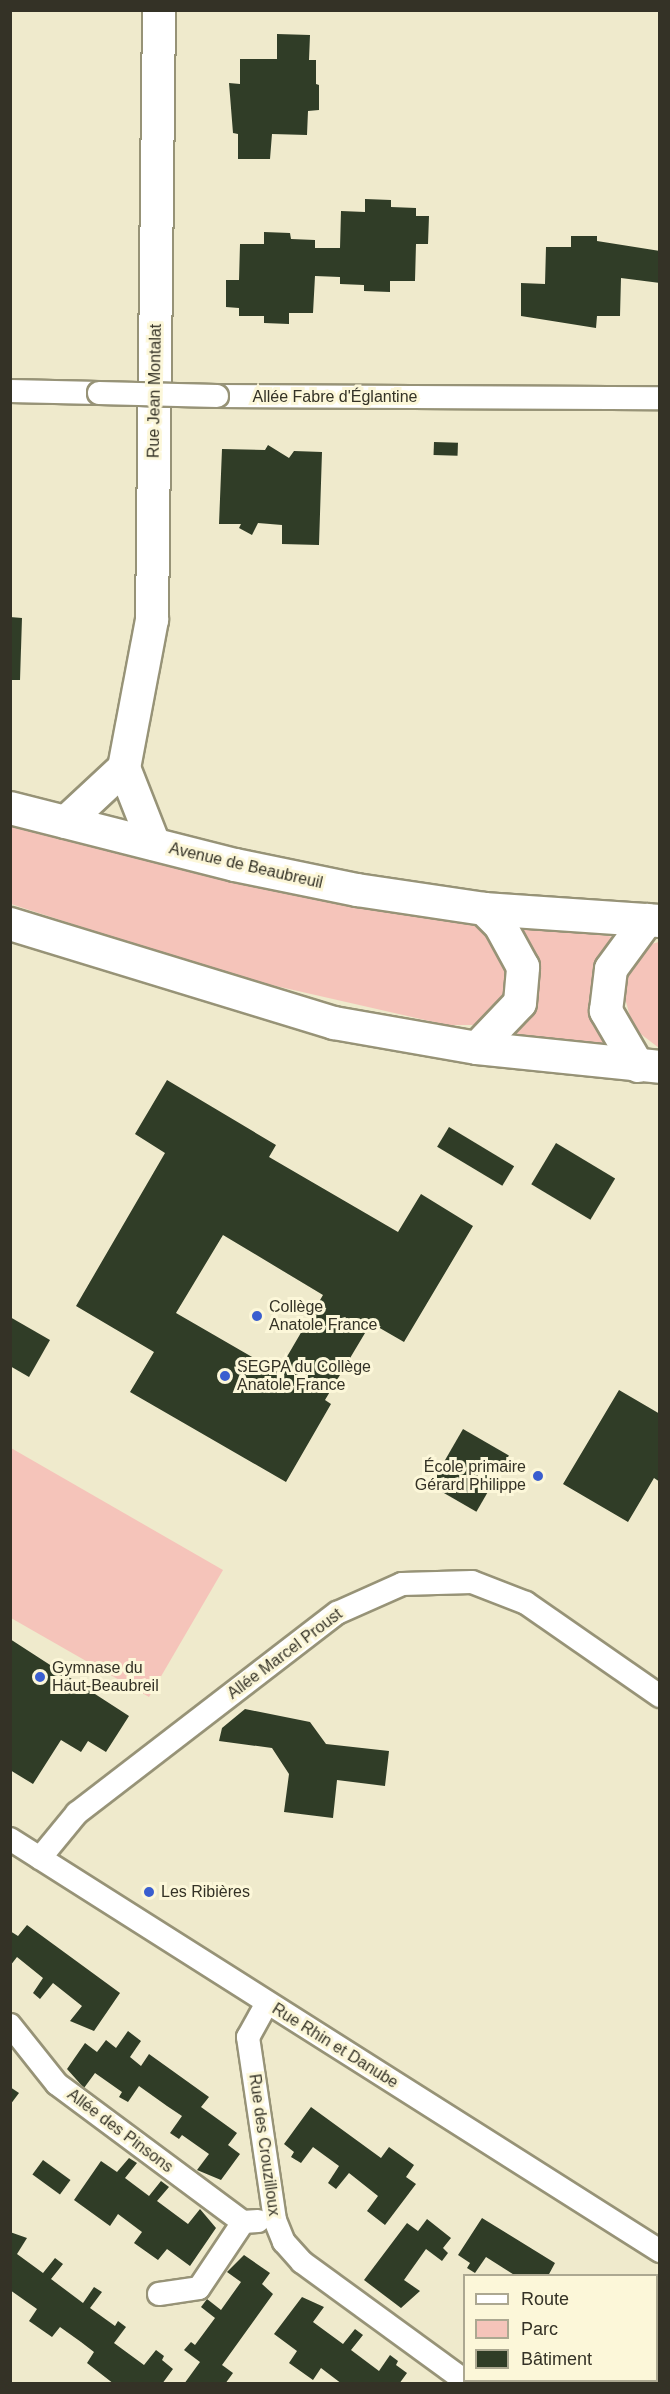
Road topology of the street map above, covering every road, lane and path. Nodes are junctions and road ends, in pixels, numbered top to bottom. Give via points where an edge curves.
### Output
1 (159, 10) edge
2 (10, 392) edge
3 (660, 398) edge
4 (124, 768) junction
5 (10, 808) edge
6 (66, 822) junction
7 (154, 844) junction
8 (484, 909) junction
9 (653, 920) edge
10 (10, 924) edge
11 (477, 1048) junction
12 (649, 1066) edge
13 (660, 1696) edge
14 (10, 1839) edge
15 (40, 1858) junction
16 (267, 2003) junction
17 (10, 2025) edge
18 (275, 2220) junction
19 (243, 2222) junction
20 (660, 2251) edge
21 (159, 2294) dead end
22 (463, 2379) edge

1 - 4 main road, Rue Jean Montalat via 153,620
2 - 3 street, Allée Fabre d'Églantine, bridge
4 - 6 main road
4 - 7 main road
5 - 6 main road, Avenue de Beaubreuil
6 - 7 main road, Avenue de Beaubreuil
7 - 8 main road, Avenue de Beaubreuil via 346,888
8 - 9 main road, Avenue de Beaubreuil
8 - 11 main road via 500,925 524,967 520,1004
9 - 12 main road, Avenue de Beaubreuil via 611,969 606,1011
10 - 11 main road, Avenue de Beaubreuil via 334,1023
11 - 12 main road, Avenue de Beaubreuil
13 - 15 street, Allée Marcel Proust via 526,1603 472,1582 402,1584 337,1613 77,1813
14 - 15 street, Rue Rhin et Danube
15 - 16 street, Rue Rhin et Danube
16 - 18 street, Rue des Crouzilloux via 249,2037
16 - 20 street, Rue Rhin et Danube
17 - 19 street, Allée des Pinsons via 57,2084
18 - 19 street
18 - 22 street, Rue des Crouzilloux via 284,2242 302,2262
19 - 21 street via 199,2288

